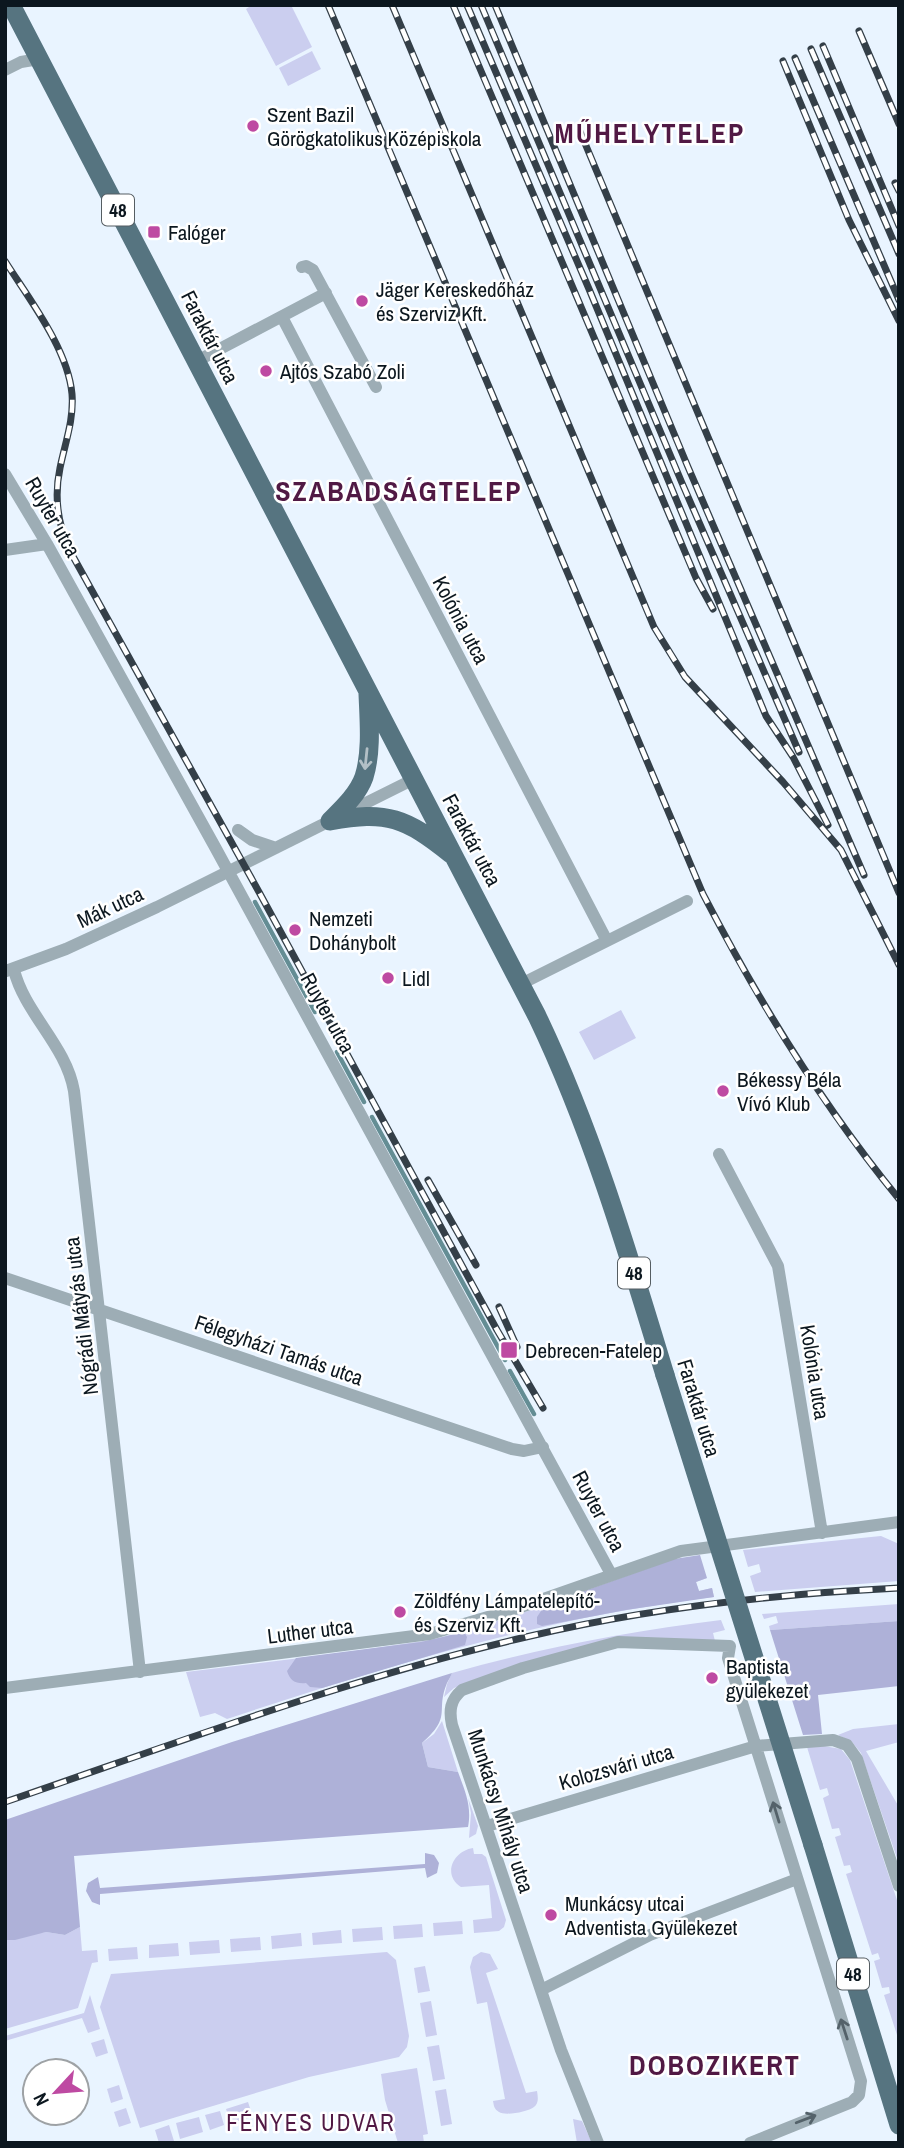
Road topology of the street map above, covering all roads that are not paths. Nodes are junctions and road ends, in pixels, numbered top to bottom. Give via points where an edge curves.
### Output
1 (11, 5) edge
2 (39, 59) junction
3 (5, 70) edge
4 (302, 267) dead end
5 (326, 293) junction
6 (282, 317) junction
7 (197, 362) junction
8 (376, 387) dead end
9 (5, 474) edge
10 (47, 544) junction
11 (5, 550) edge
12 (368, 691) junction
13 (414, 779) junction
14 (330, 821) junction
15 (238, 830) dead end
16 (276, 848) junction
17 (456, 858) junction
18 (228, 872) junction
19 (687, 901) dead end
20 (607, 941) junction
21 (9, 971) edge
22 (521, 984) junction
23 (719, 1154) dead end
24 (5, 1278) edge
25 (99, 1309) junction
26 (543, 1447) junction
27 (899, 1522) edge
28 (822, 1533) junction
29 (611, 1574) junction
30 (141, 1672) junction
31 (5, 1688) edge
32 (756, 1746) junction
33 (487, 1826) junction
34 (797, 1879) junction
35 (899, 1886) edge
36 (541, 1990) junction
37 (899, 2124) edge
38 (598, 2143) edge
39 (750, 2143) edge

1 - 2 main road, Faraktár utca / 48
2 - 3 street
2 - 7 main road, Faraktár utca / 48
4 - 5 street via 313,270
5 - 6 street
5 - 8 street
6 - 7 street
6 - 20 street, Kolónia utca
7 - 12 main road, Faraktár utca / 48
9 - 10 street, Ruyter utca
10 - 11 street
10 - 18 street, Ruyter utca
12 - 13 main road, Faraktár utca / 48
12 -> 14 main road via 364,776
13 - 14 street, Mák utca
13 - 17 main road, Faraktár utca / 48
14 - 16 street, Mák utca
14 - 17 main road via 363,815 394,818
15 - 16 street
16 - 18 street, Mák utca
17 - 22 main road, Faraktár utca / 48
18 - 21 street, Mák utca
18 - 26 street, Ruyter utca
19 - 20 street
20 - 22 street
21 - 25 street, Nógrádi Mátyás utca via 71,1076
22 - 37 main road, Faraktár utca / 48, bridge via 579,1108 612,1206
23 - 28 street, Kolónia utca via 778,1266
24 - 25 street, Félegyházi Tamás utca
25 - 26 street, Félegyházi Tamás utca via 512,1448
25 - 30 street, Nógrádi Mátyás utca
26 - 29 street, Ruyter utca
27 - 28 street
28 - 29 street, Luther utca via 681,1551
29 - 30 street, Luther utca via 502,1614 430,1634
30 - 31 street, Luther utca
32 - 33 street, Kolozsvári utca
32 - 33 street, Munkácsy Mihály utca via 729,1658 730,1646 618,1642 523,1668 462,1690 452,1702 451,1719
34 -> 32 street
32 - 35 street via 828,1739 850,1748
33 - 36 street, Munkácsy Mihály utca
34 - 36 street via 650,1935
39 -> 34 street via 852,2102 859,2095 861,2081
36 - 38 street, Munkácsy Mihály utca

